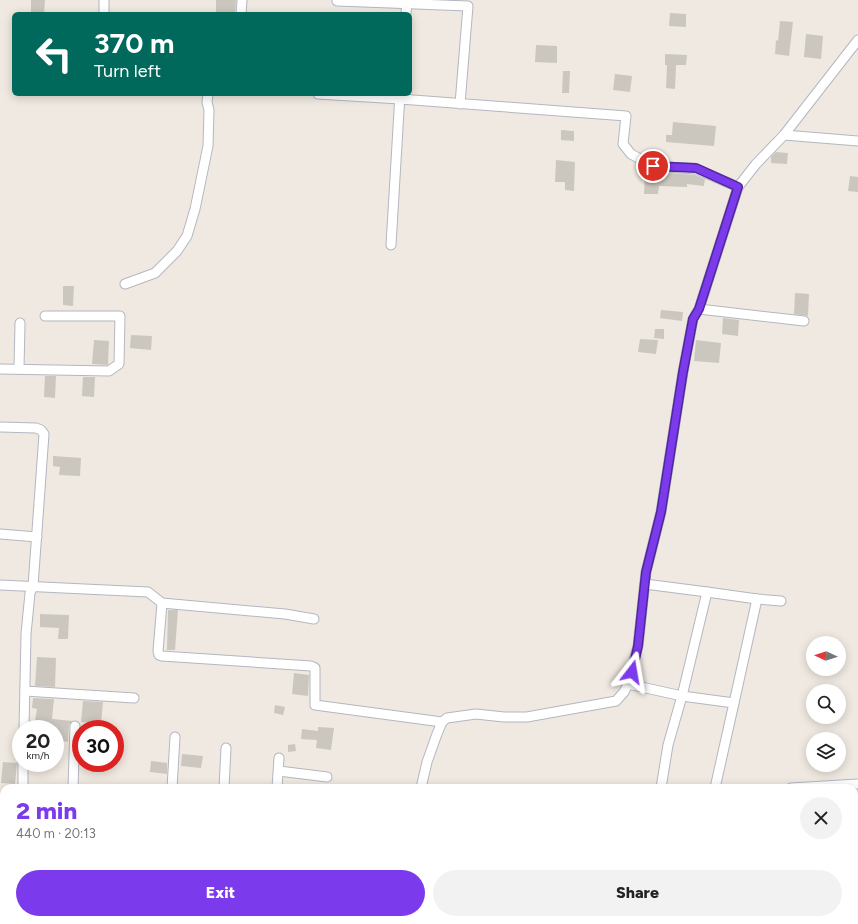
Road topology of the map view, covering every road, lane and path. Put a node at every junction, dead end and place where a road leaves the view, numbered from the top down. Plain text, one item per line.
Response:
1 (104, 0) edge
2 (242, 0) edge
3 (338, 1) edge
4 (407, 2) edge
5 (104, 12) edge
6 (240, 12) edge
7 (406, 12) edge
8 (858, 40) edge
9 (208, 96) edge
10 (400, 96) edge
11 (460, 104) junction
12 (784, 136) junction
13 (858, 141) edge
14 (738, 187) junction
15 (391, 245) dead end
16 (125, 284) dead end
17 (699, 309) junction
18 (45, 316) dead end
19 (804, 321) dead end
20 (20, 323) dead end
21 (19, 368) junction
22 (0, 369) edge
23 (0, 427) edge
24 (0, 534) edge
25 (37, 537) junction
26 (645, 584) junction
27 (0, 585) edge
28 (33, 586) junction
29 (707, 592) junction
30 (757, 599) junction
31 (781, 601) dead end
32 (162, 603) junction
33 (314, 619) dead end
34 (628, 684) junction
35 (25, 691) junction
36 (682, 696) junction
37 (134, 698) dead end
38 (734, 703) junction
39 (24, 720) edge
40 (442, 722) junction
41 (175, 737) dead end
42 (226, 748) dead end
43 (279, 758) dead end
44 (278, 771) junction
45 (23, 772) edge
46 (74, 772) edge
47 (327, 777) dead end
48 (23, 784) edge
49 (73, 784) edge
50 (172, 784) edge
51 (224, 784) edge
52 (277, 784) edge
53 (423, 784) edge
54 (662, 784) edge
55 (716, 784) edge

1 - 5 street
2 - 6 street
3 - 4 street
4 - 7 street
4 - 11 street
8 - 12 street
9 - 16 street
10 - 11 street
10 - 15 street
11 - 14 street
12 - 13 street
12 - 14 street
14 - 17 street
17 - 19 street
17 - 26 street
18 - 21 street
20 - 21 street
21 - 22 street
23 - 25 street
24 - 25 street
25 - 28 street
26 - 29 street
26 - 34 street
27 - 28 street
28 - 32 street
28 - 35 street
29 - 30 street
29 - 36 street
30 - 31 street
30 - 38 street
32 - 33 street
32 - 40 street
34 - 36 street
34 - 40 street
35 - 37 street
35 - 39 street
36 - 38 street
36 - 54 street
38 - 55 street
40 - 53 street
41 - 50 street
42 - 51 street
43 - 44 street
44 - 47 street
44 - 52 street
45 - 48 street
46 - 49 street

